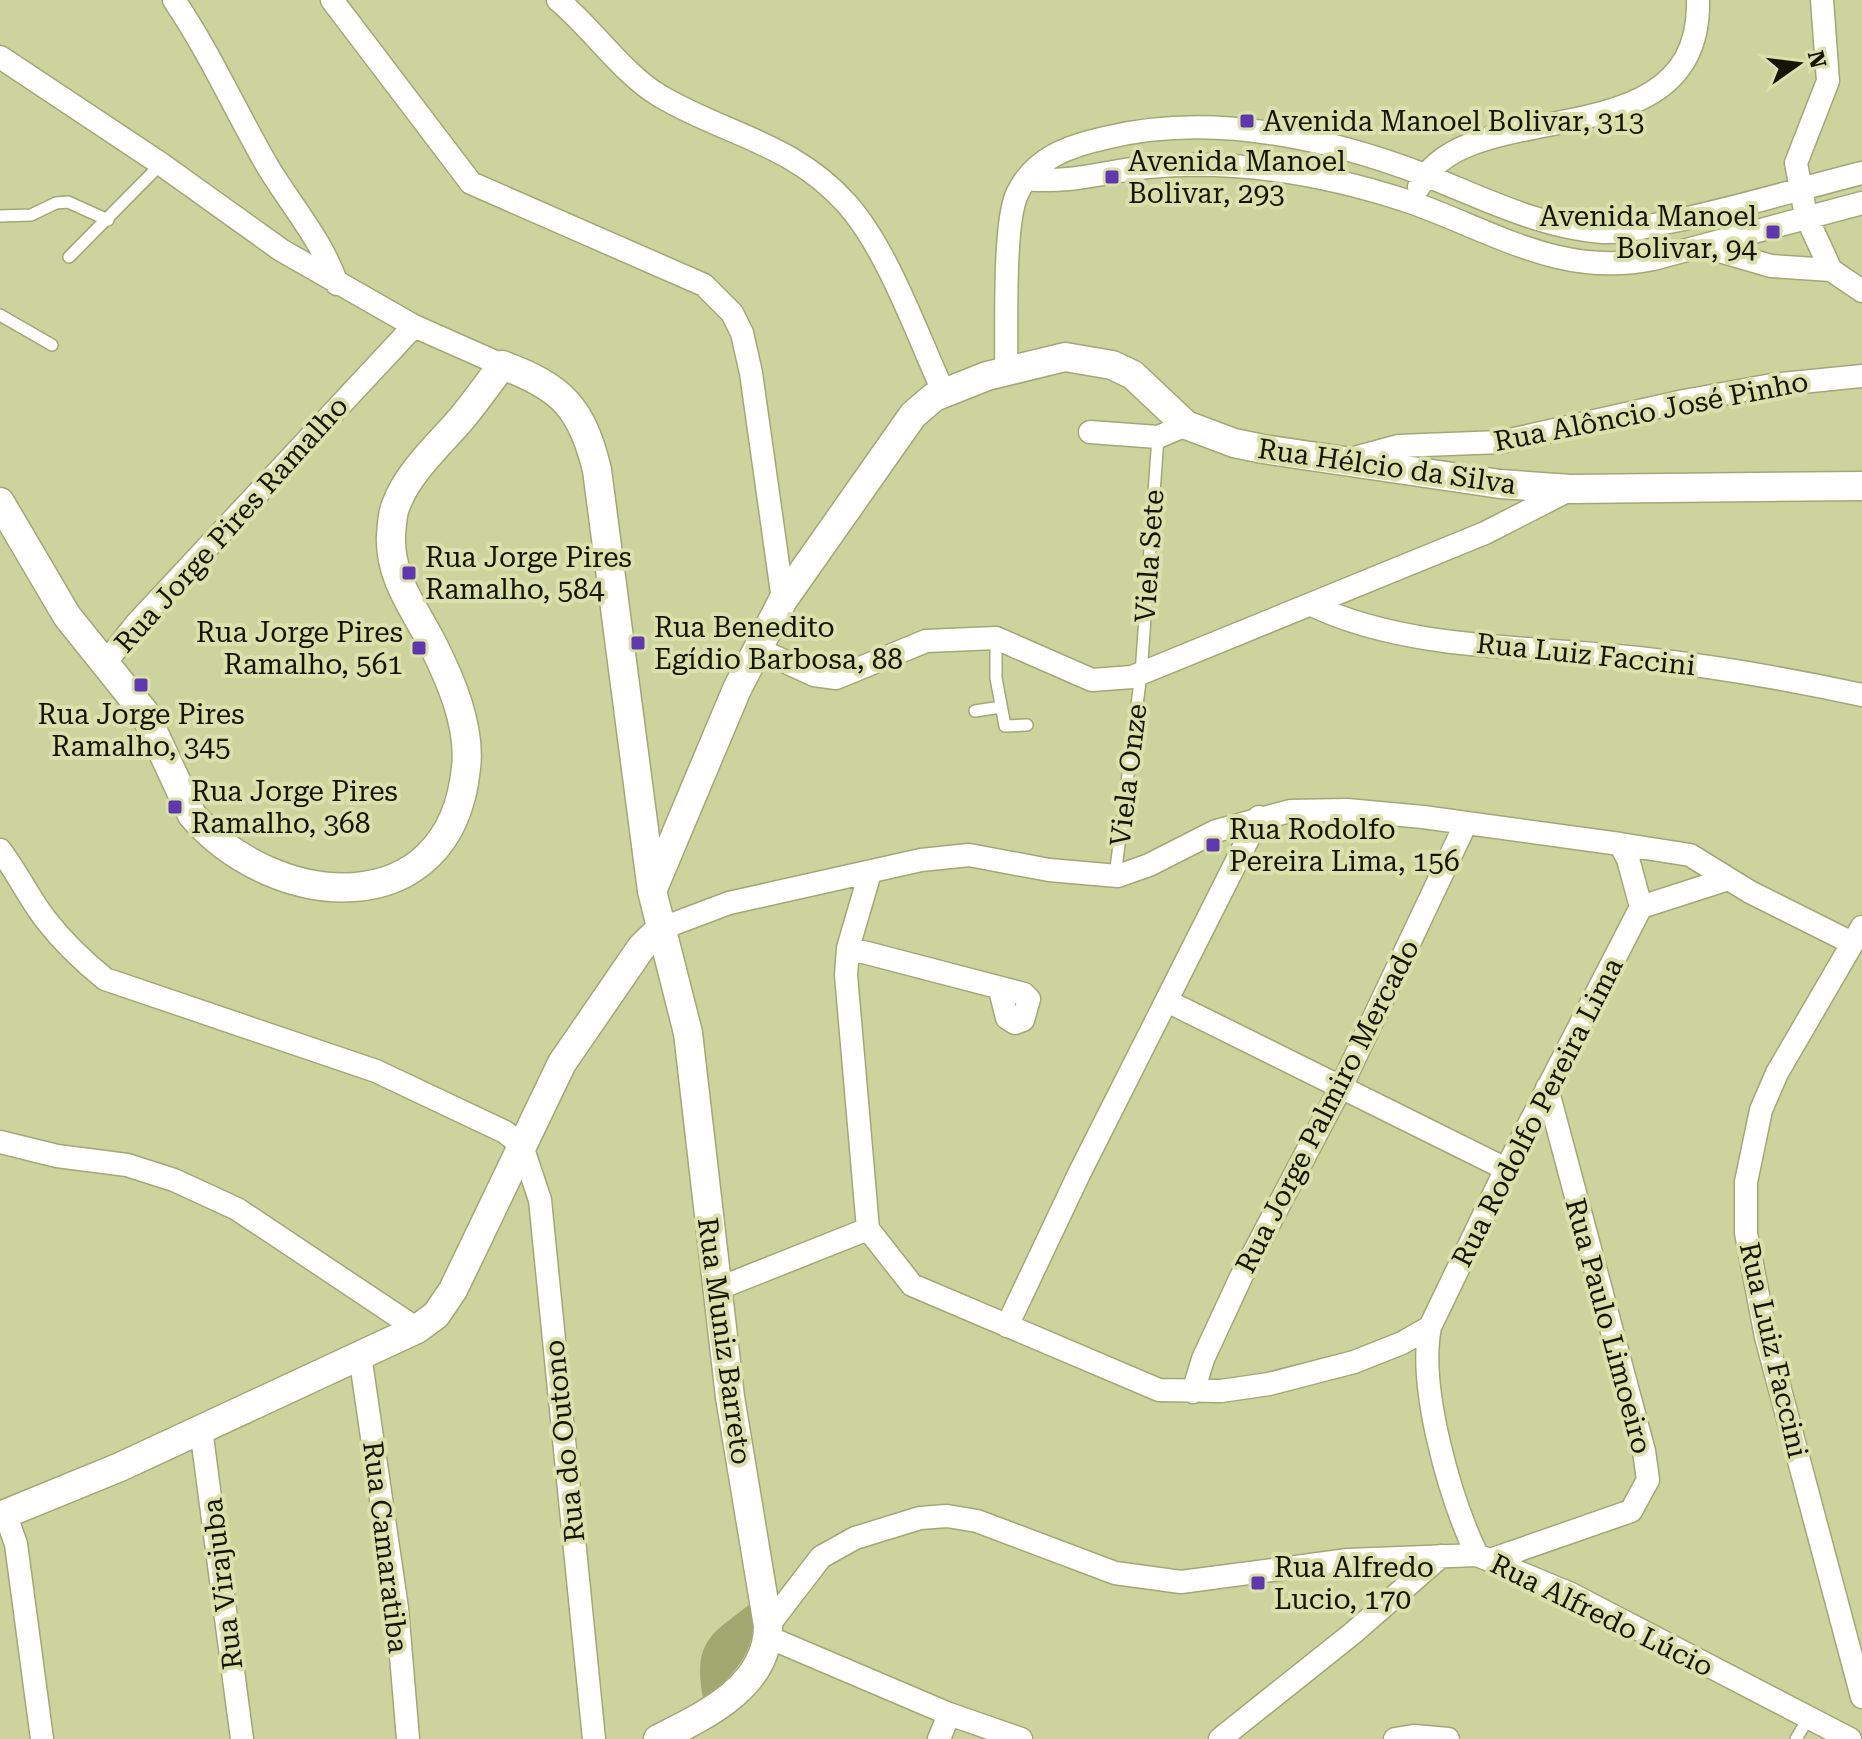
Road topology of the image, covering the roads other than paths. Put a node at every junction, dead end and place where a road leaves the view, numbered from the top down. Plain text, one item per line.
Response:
1 (174, 0) edge
2 (332, 0) edge
3 (558, 0) edge
4 (1698, 0) edge
5 (1822, 0) edge
6 (0, 57) edge
7 (161, 164) junction
8 (1862, 173) edge
9 (1425, 175) junction
10 (1028, 179) junction
11 (1800, 190) junction
12 (1411, 203) junction
13 (1862, 203) edge
14 (0, 216) edge
15 (1806, 216) junction
16 (108, 220) junction
17 (1702, 246) junction
18 (69, 257) dead end
19 (1831, 270) junction
20 (346, 288) junction
21 (1862, 291) edge
22 (0, 315) edge
23 (414, 326) junction
24 (52, 345) dead end
25 (502, 365) junction
26 (1006, 369) junction
27 (1862, 376) edge
28 (944, 393) junction
29 (1186, 425) junction
30 (1090, 432) dead end
31 (1158, 437) junction
32 (1345, 460) junction
33 (1862, 486) edge
34 (1571, 489) junction
35 (0, 502) edge
36 (783, 600) junction
37 (1314, 606) junction
38 (996, 638) junction
39 (758, 649) junction
40 (106, 662) junction
41 (1141, 674) junction
42 (1862, 695) edge
43 (1001, 707) junction
44 (975, 711) dead end
45 (1027, 725) dead end
46 (1259, 817) junction
47 (1466, 823) junction
48 (1620, 844) junction
49 (0, 850) edge
50 (870, 873) junction
51 (1115, 876) junction
52 (1728, 879) junction
53 (652, 891) junction
54 (1641, 907) junction
55 (660, 929) junction
56 (1857, 935) edge
57 (848, 948) junction
58 (671, 964) junction
59 (1000, 990) dead end
60 (610, 996) junction
61 (1167, 1001) junction
62 (1341, 1087) junction
63 (1547, 1088) junction
64 (0, 1142) edge
65 (522, 1146) junction
66 (1506, 1169) junction
67 (868, 1229) junction
68 (717, 1289) junction
69 (1007, 1326) junction
70 (1430, 1327) junction
71 (417, 1329) junction
72 (360, 1355) junction
73 (1193, 1392) junction
74 (201, 1429) junction
75 (2, 1515) edge
76 (1441, 1556) junction
77 (1485, 1557) junction
78 (768, 1632) junction
79 (1862, 1697) edge
80 (949, 1714) junction
81 (1809, 1717) junction
82 (42, 1739) edge
83 (242, 1739) edge
84 (408, 1739) edge
85 (594, 1739) edge
86 (658, 1739) edge
87 (939, 1739) edge
88 (1021, 1739) edge
89 (1220, 1739) edge
90 (1395, 1739) edge
91 (1448, 1739) edge
92 (1796, 1739) edge
93 (1850, 1739) edge

1 - 20 street
2 - 36 street
3 - 28 street
4 - 9 street
5 - 11 street
6 - 7 street
7 - 16 lane
7 - 20 street
8 - 11 street
9 - 10 street
9 - 11 street
9 - 12 street
10 - 12 street
10 - 26 street
11 - 15 street
12 - 17 street
13 - 15 street
14 - 16 lane
15 - 17 street
15 - 19 street
16 - 18 lane
17 - 19 street
19 - 21 street
20 - 23 street
22 - 24 lane
23 - 25 street
23 - 40 street, Rua Jorge Pires Ramalho
25 - 40 street, Rua Jorge Pires Ramalho
25 - 53 street, Rua Muniz Barreto
26 - 28 street, Rua Hélcio da Silva
26 - 29 street, Rua Hélcio da Silva
27 - 32 street, Rua Alôncio José Pinho
28 - 36 street, Rua Hélcio da Silva
29 - 31 street
29 - 32 street, Rua Hélcio da Silva
30 - 31 street
31 - 41 lane, Viela Sete
32 - 34 street, Rua Hélcio da Silva
33 - 34 street, Rua Hélcio da Silva
34 - 37 street
35 - 40 street
36 - 39 street, Rua Hélcio da Silva
37 - 41 street
37 - 42 street, Rua Luiz Faccini
38 - 39 street
38 - 41 street
38 - 43 lane
39 - 53 street, Rua Hélcio da Silva
41 - 51 lane, Viela Onze
43 - 44 lane
43 - 45 lane
46 - 47 street
46 - 51 street
46 - 61 street
47 - 48 street
47 - 62 street, Rua Jorge Palmiro Mercado
48 - 52 street
48 - 54 street
49 - 65 street
50 - 51 street
50 - 55 street
50 - 57 street
52 - 54 street
52 - 56 street
53 - 55 street, Rua Muniz Barreto
54 - 63 street, Rua Rodolfo Pereira Lima
55 - 58 street, Rua Muniz Barreto
55 - 60 street
56 - 79 street, Rua Luiz Faccini
57 - 59 street
57 - 67 street
58 - 60 street
58 - 68 street, Rua Muniz Barreto
60 - 65 street
61 - 62 street
61 - 69 street
62 - 66 street
62 - 73 street, Rua Jorge Palmiro Mercado
63 - 66 street, Rua Rodolfo Pereira Lima
63 - 77 street, Rua Paulo Limoeiro
64 - 71 street
65 - 71 street
65 - 85 street, Rua do Outono
66 - 70 street, Rua Rodolfo Pereira Lima
67 - 68 street
67 - 69 street
68 - 78 street, Rua Muniz Barreto
69 - 73 street
70 - 73 street
70 - 77 street
71 - 72 street
72 - 74 street
72 - 84 street, Rua Camaratiba
74 - 75 street
74 - 83 street, Rua Virajuba
75 - 82 street
76 - 77 street, Rua Alfredo Lúcio
76 - 78 street, Rua Alfredo Lúcio
76 - 89 street
77 - 81 street, Rua Alfredo Lúcio
78 - 80 street
78 - 86 street
80 - 87 street
80 - 88 street
81 - 92 lane
81 - 93 street, Rua Alfredo Lúcio
90 - 91 street

